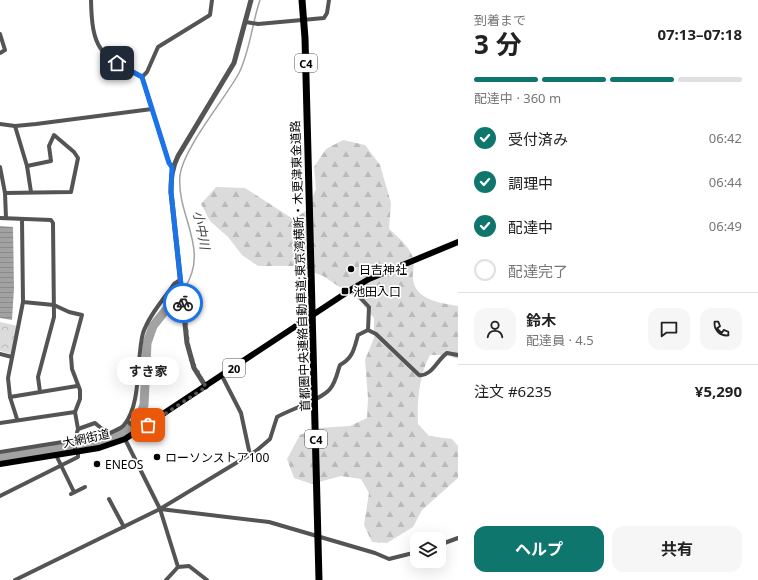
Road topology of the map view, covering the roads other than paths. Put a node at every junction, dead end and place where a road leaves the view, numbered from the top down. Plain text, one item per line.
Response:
1 (90, 0) edge
2 (212, 0) edge
3 (251, 0) edge
4 (302, 0) edge
5 (330, 0) edge
6 (246, 22) junction
7 (0, 34) edge
8 (0, 53) edge
9 (142, 77) junction
10 (152, 109) junction
11 (0, 124) edge
12 (15, 126) junction
13 (27, 166) junction
14 (0, 167) edge
15 (172, 167) junction
16 (31, 192) junction
17 (5, 193) junction
18 (0, 218) edge
19 (6, 218) junction
20 (22, 219) junction
21 (458, 242) edge
22 (180, 280) junction
23 (352, 289) junction
24 (23, 302) junction
25 (54, 305) junction
26 (368, 330) junction
27 (0, 354) edge
28 (458, 355) edge
29 (12, 357) junction
30 (222, 376) junction
31 (77, 386) junction
32 (206, 387) junction
33 (40, 392) junction
34 (10, 397) junction
35 (75, 412) junction
36 (17, 419) junction
37 (127, 420) junction
38 (0, 423) edge
39 (78, 429) junction
40 (139, 431) junction
41 (125, 439) junction
42 (75, 440) junction
43 (77, 451) junction
44 (0, 452) edge
45 (56, 455) junction
46 (250, 455) junction
47 (0, 464) edge
48 (60, 466) junction
49 (85, 487) dead end
50 (0, 496) edge
51 (109, 499) dead end
52 (160, 509) junction
53 (124, 527) junction
54 (458, 538) edge
55 (446, 542) edge
56 (410, 554) edge
57 (178, 567) junction
58 (15, 580) edge
59 (166, 580) edge
60 (207, 580) edge
61 (319, 580) edge

1 - 9 street
2 - 9 street
3 - 6 street
4 - 61 highway, 首都圏中央連絡自動車道;東京湾横断・木更津東金道路 / C4
5 - 6 street
6 - 15 street
7 - 8 street
9 - 10 street
10 - 12 street
10 - 15 street
11 - 12 street
12 - 13 street
13 - 16 street
13 - 16 street
14 - 17 street
15 - 22 street
16 - 17 street
17 - 19 street
18 - 19 street
19 - 20 street
20 - 24 street
20 - 25 street
21 - 23 main road, 大網街道 / 20
22 - 32 street
22 - 37 street
23 - 26 street
23 - 30 main road, 大網街道 / 20
24 - 25 street
24 - 29 street
25 - 31 street
25 - 33 street
26 - 28 street
26 - 46 street
27 - 29 street
29 - 34 street
30 - 32 main road, 大網街道 / 20
30 - 46 street
31 - 33 street
31 - 35 street
32 - 40 main road, 大網街道 / 20
33 - 34 street
34 - 36 street
35 - 36 street
35 - 39 street
36 - 38 street
37 - 39 street
37 - 40 street
39 - 42 street
40 - 41 main road, 大網街道 / 20
41 - 43 main road, 大網街道 / 20
41 - 52 street
42 - 43 street
42 - 44 street
43 - 45 main road, 大網街道 / 20
43 - 48 street
45 - 47 main road, 大網街道 / 20
45 - 48 street
46 - 52 street
48 - 49 street
48 - 50 street
51 - 53 street
52 - 53 street
52 - 56 street
52 - 57 street
53 - 58 street
54 - 55 street
57 - 59 street
57 - 60 street

